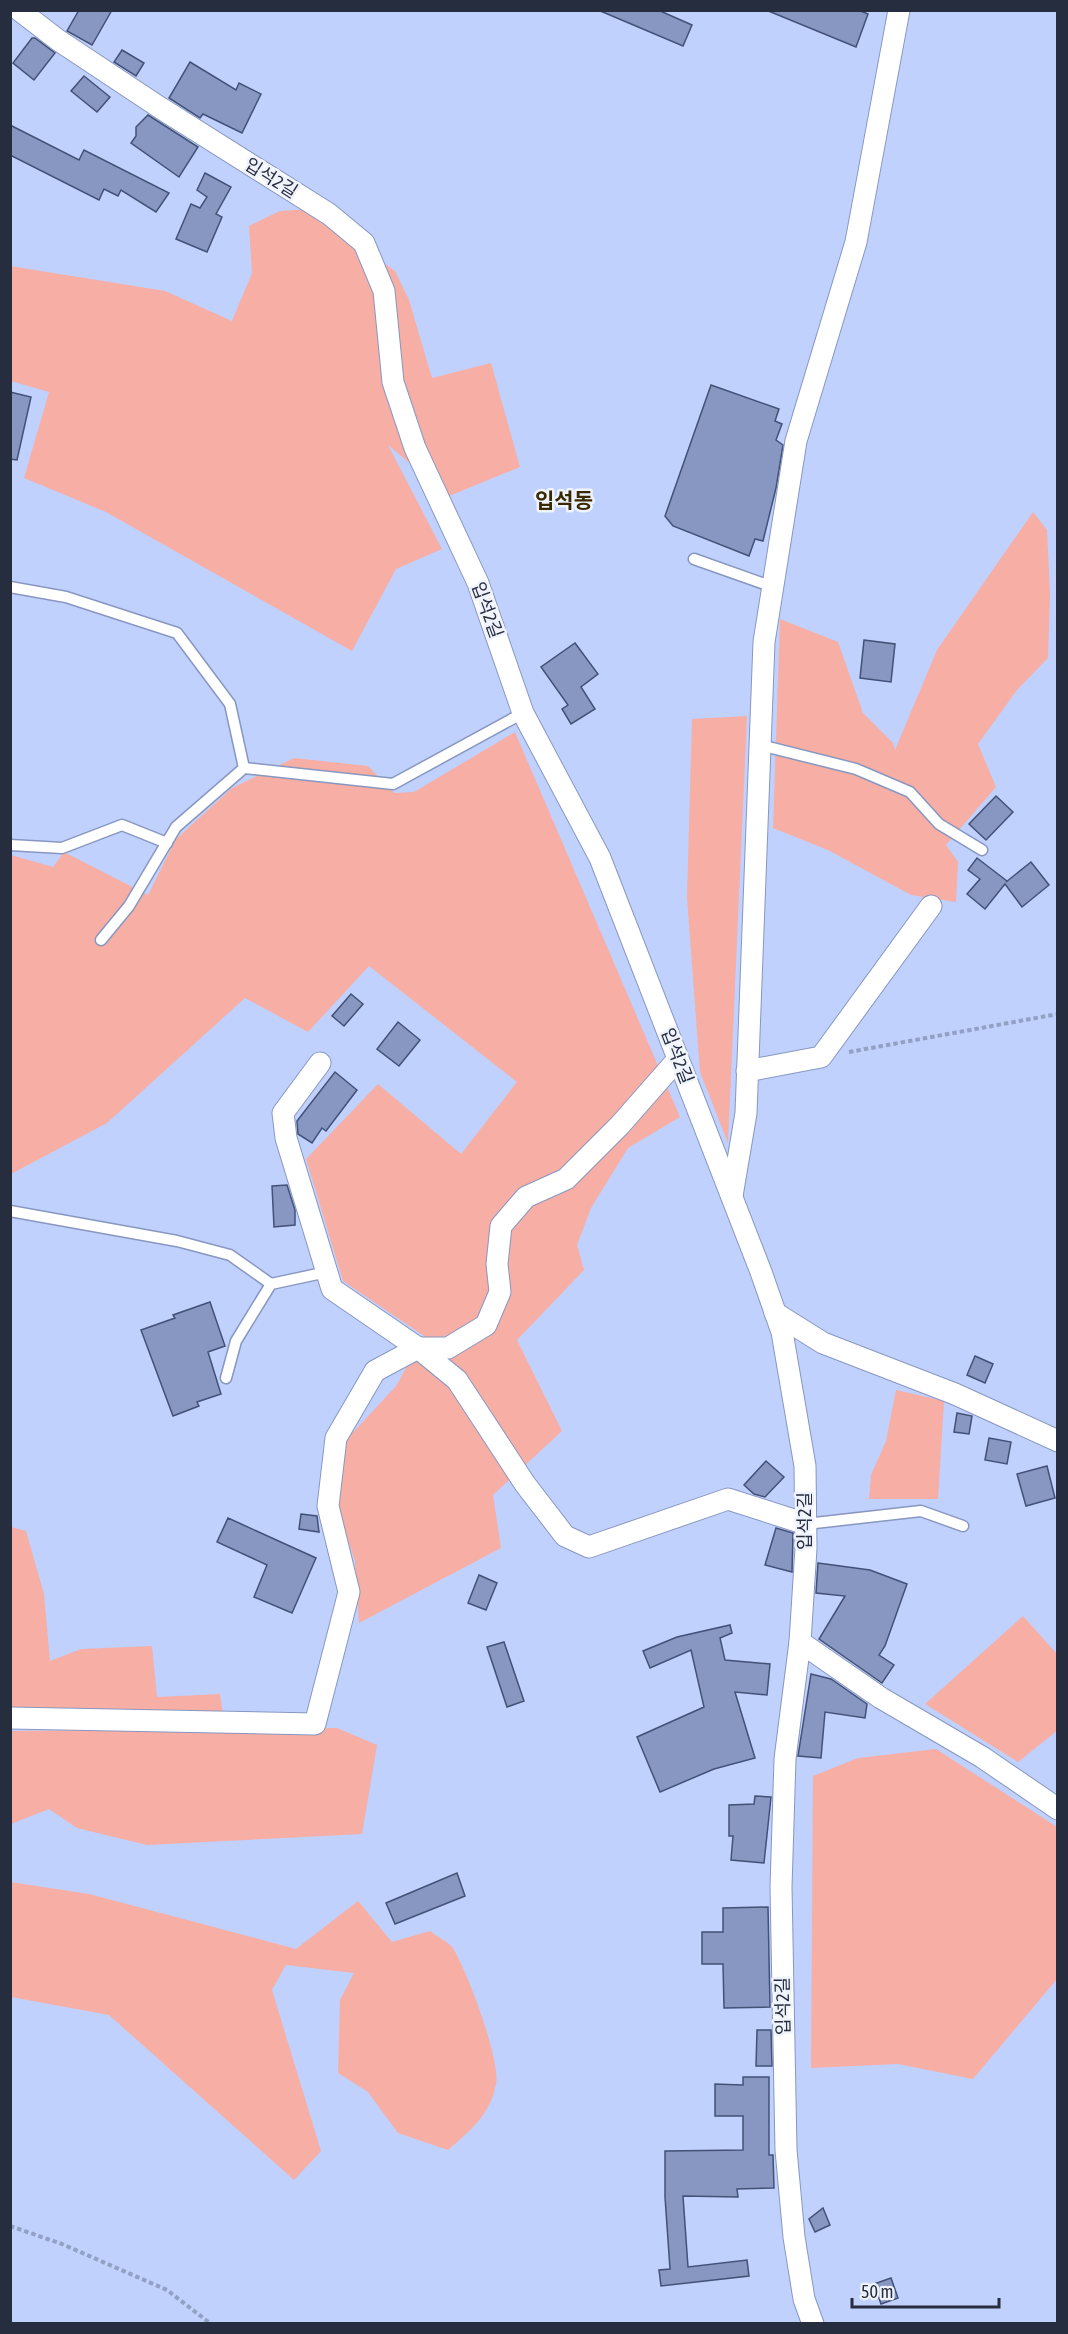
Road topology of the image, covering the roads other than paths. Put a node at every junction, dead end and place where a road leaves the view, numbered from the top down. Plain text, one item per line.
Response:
1 (19, 10) edge
2 (899, 10) edge
3 (694, 560) dead end
4 (10, 587) edge
5 (773, 587) junction
6 (523, 713) junction
7 (760, 745) junction
8 (244, 768) junction
9 (167, 843) junction
10 (10, 844) edge
11 (982, 850) dead end
12 (931, 906) dead end
13 (100, 940) dead end
14 (678, 1059) junction
15 (320, 1063) dead end
16 (747, 1071) junction
17 (731, 1197) junction
18 (10, 1211) edge
19 (327, 1272) junction
20 (271, 1284) junction
21 (775, 1313) junction
22 (418, 1348) junction
23 (226, 1378) dead end
24 (1058, 1441) edge
25 (806, 1524) junction
26 (963, 1527) dead end
27 (800, 1642) junction
28 (10, 1718) edge
29 (1058, 1809) edge
30 (813, 2324) edge

1 - 6 street, 입석2길
2 - 5 street
3 - 5 lane
4 - 8 lane
5 - 7 street
6 - 8 lane
6 - 14 street, 입석2길
7 - 11 lane
7 - 16 street
8 - 9 lane
9 - 10 lane
9 - 13 lane
12 - 16 street
14 - 17 street, 입석2길
14 - 22 street
15 - 19 street
16 - 17 street
17 - 21 street, 입석2길
18 - 20 lane
19 - 20 lane
19 - 22 street
20 - 23 lane
21 - 24 street
21 - 25 street, 입석2길
22 - 25 street
22 - 28 street
25 - 26 lane
25 - 27 street, 입석2길
27 - 29 street
27 - 30 street, 입석2길

